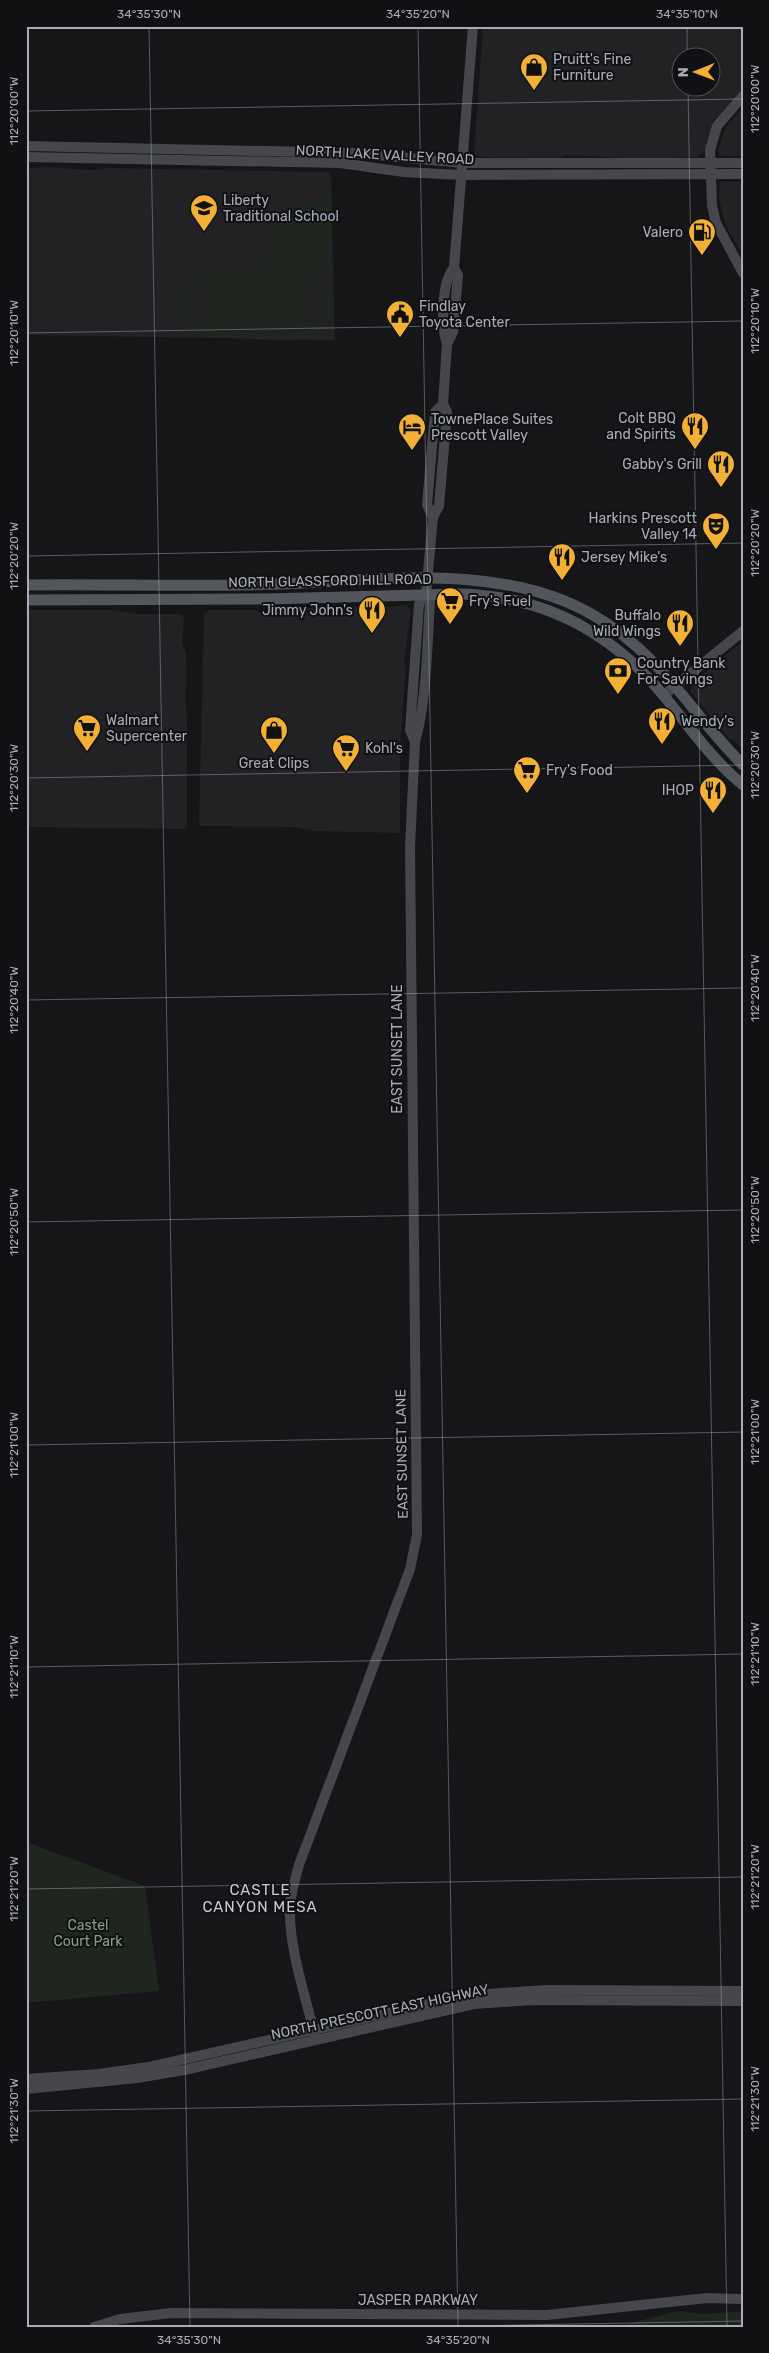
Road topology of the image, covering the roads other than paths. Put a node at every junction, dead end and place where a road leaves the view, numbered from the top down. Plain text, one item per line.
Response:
1 (473, 26) edge
2 (743, 96) edge
3 (26, 146) edge
4 (26, 158) edge
5 (463, 163) junction
6 (743, 163) edge
7 (710, 168) junction
8 (462, 174) junction
9 (743, 174) edge
10 (743, 273) edge
11 (427, 580) junction
12 (26, 585) edge
13 (426, 594) junction
14 (26, 600) edge
15 (743, 630) edge
16 (675, 686) junction
17 (664, 695) junction
18 (743, 765) edge
19 (743, 784) edge
20 (743, 1991) edge
21 (569, 1995) junction
22 (743, 2001) edge
23 (314, 2034) junction
24 (26, 2079) edge
25 (95, 2079) junction
26 (26, 2089) edge
27 (743, 2299) edge
28 (94, 2327) edge

1 - 5 street, EAST SUNSET LANE
2 - 7 street
3 - 5 street, NORTH LAKE VALLEY ROAD
4 - 8 street, NORTH LAKE VALLEY ROAD
5 - 7 street, NORTH LAKE VALLEY ROAD
5 - 8 street, EAST SUNSET LANE
6 - 7 street, NORTH LAKE VALLEY ROAD
7 - 8 street, NORTH LAKE VALLEY ROAD
7 - 9 street, NORTH LAKE VALLEY ROAD
7 - 10 street
8 - 11 street, EAST SUNSET LANE
11 - 12 main road, NORTH GLASSFORD HILL ROAD
11 - 13 street, EAST SUNSET LANE
11 - 16 main road, NORTH GLASSFORD HILL ROAD
13 - 14 main road, NORTH GLASSFORD HILL ROAD
13 - 17 main road, NORTH GLASSFORD HILL ROAD
13 - 23 street, EAST SUNSET LANE
15 - 16 street
16 - 17 street
16 - 18 main road, NORTH GLASSFORD HILL ROAD
17 - 19 main road, NORTH GLASSFORD HILL ROAD
20 - 21 street, NORTH PRESCOTT EAST HIGHWAY
21 - 22 street, NORTH PRESCOTT EAST HIGHWAY
21 - 23 street, NORTH PRESCOTT EAST HIGHWAY
21 - 25 street, NORTH PRESCOTT EAST HIGHWAY
23 - 25 street, NORTH PRESCOTT EAST HIGHWAY
24 - 25 street, NORTH PRESCOTT EAST HIGHWAY
25 - 26 street, NORTH PRESCOTT EAST HIGHWAY
27 - 28 street, JASPER PARKWAY

